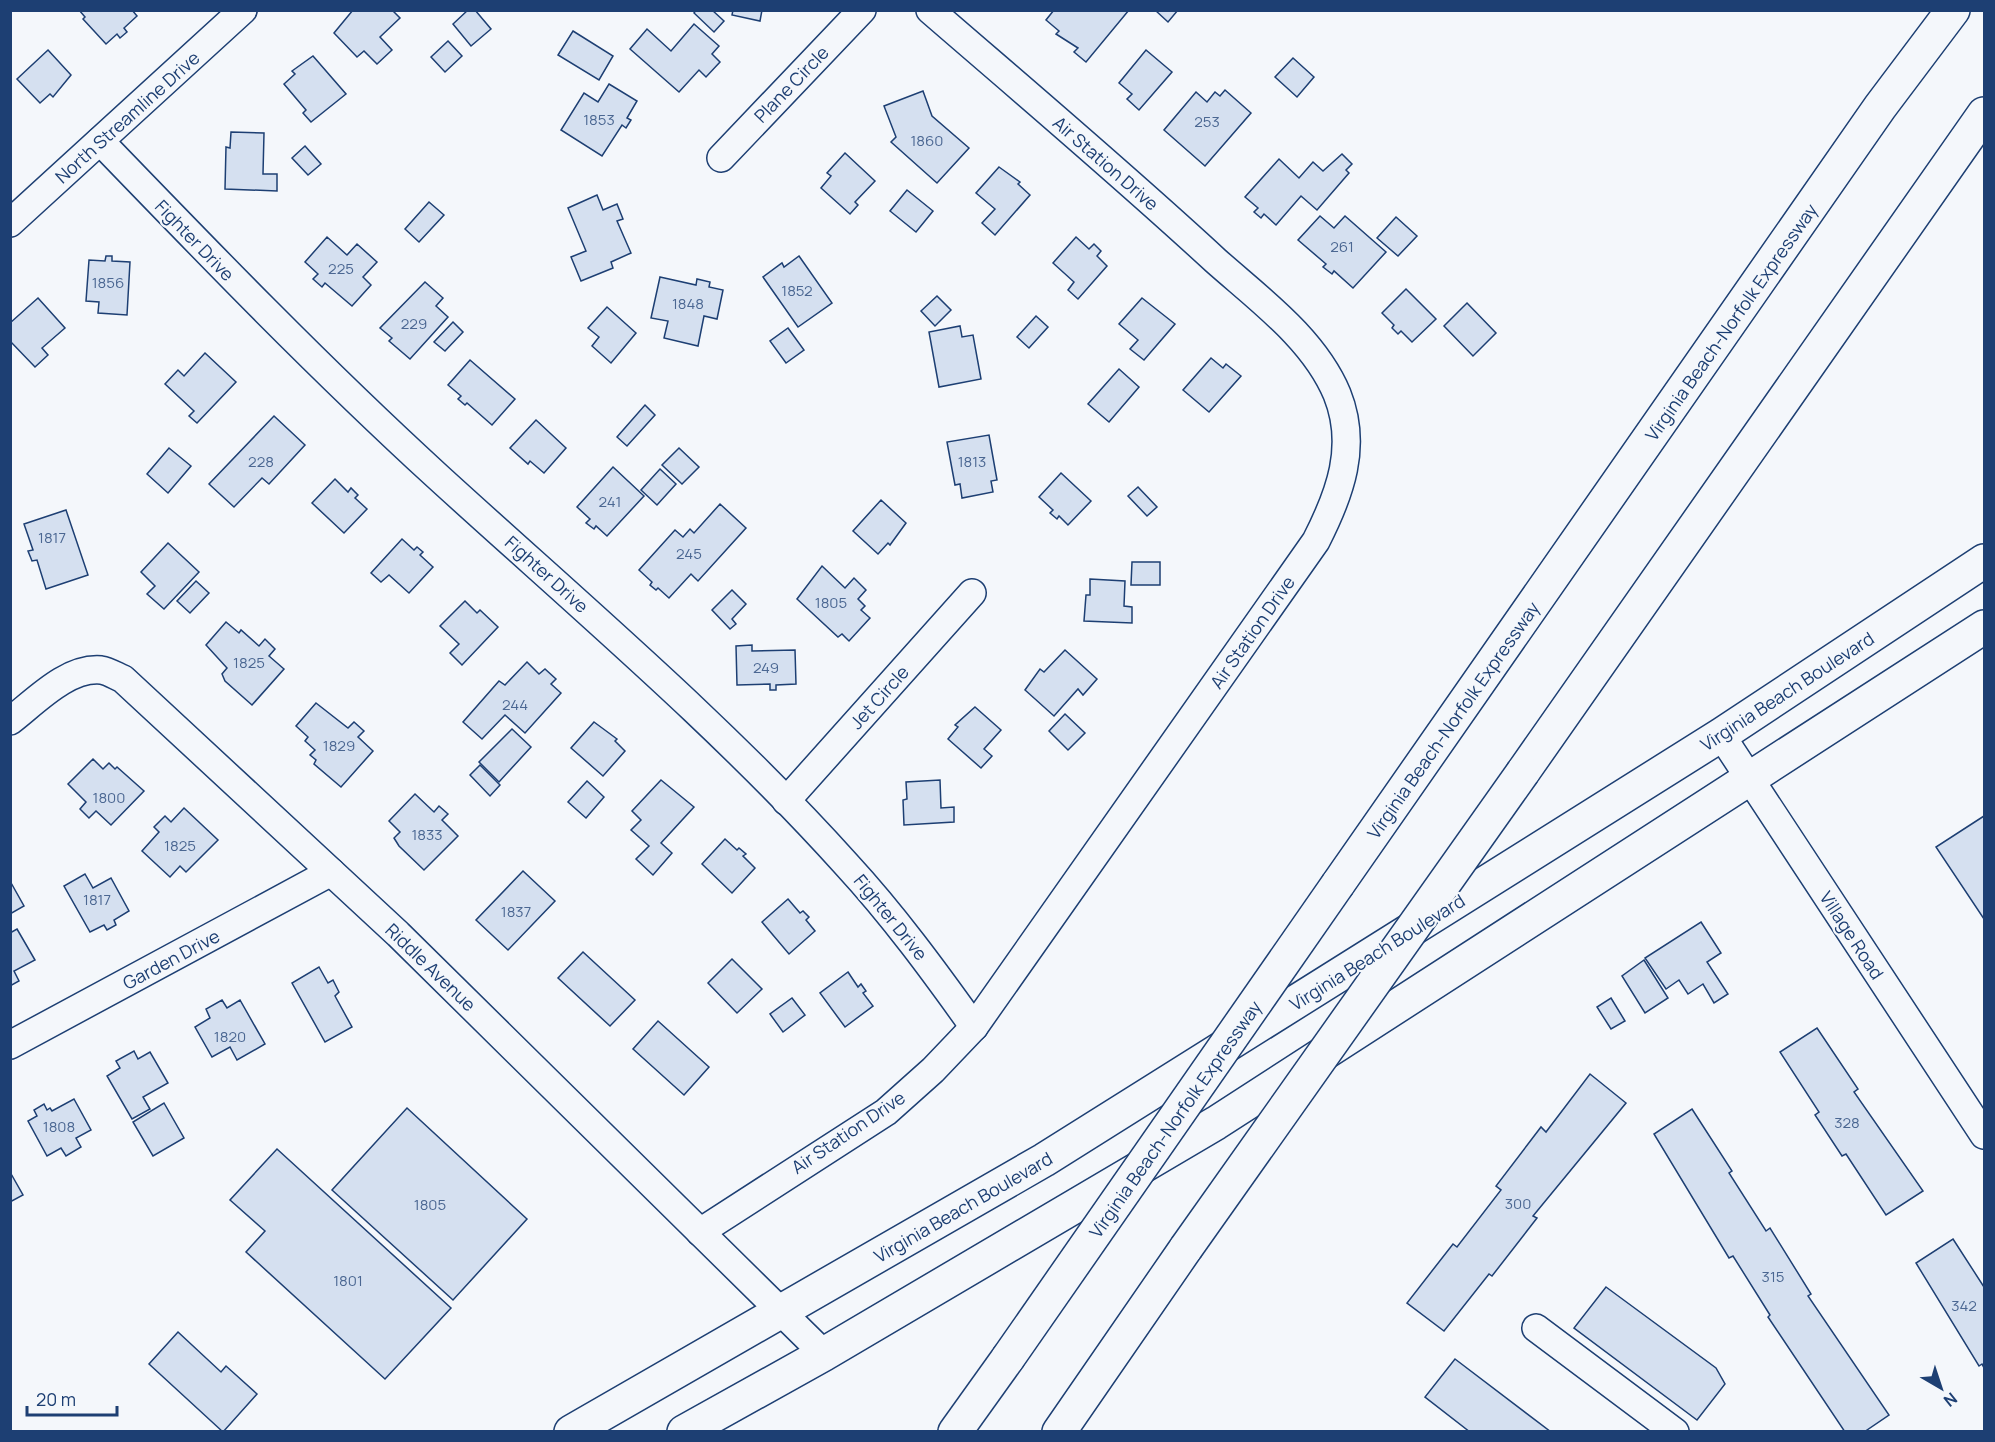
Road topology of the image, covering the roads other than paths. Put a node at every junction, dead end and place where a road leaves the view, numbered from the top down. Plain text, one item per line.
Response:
1 (243, 10) edge
2 (862, 10) edge
3 (930, 10) edge
4 (1953, 10) edge
5 (1984, 114) edge
6 (100, 141) junction
7 (722, 158) dead end
8 (10, 223) edge
9 (1984, 561) edge
10 (972, 593) dead end
11 (1984, 627) edge
12 (10, 720) edge
13 (1721, 735) junction
14 (1749, 778) junction
15 (786, 801) junction
16 (331, 872) junction
17 (974, 1026) junction
18 (10, 1045) edge
19 (1984, 1135) edge
20 (700, 1232) junction
21 (781, 1312) junction
22 (1536, 1328) dead end
23 (824, 1354) junction
24 (571, 1431) edge
25 (684, 1431) edge
26 (955, 1431) edge
27 (1059, 1431) edge
28 (1675, 1431) edge

1 - 6 street, North Streamline Drive
2 - 7 street, Plane Circle
3 - 17 street, Air Station Drive
4 - 26 main road, Virginia Beach-Norfolk Expressway, bridge
5 - 27 main road, bridge
6 - 8 street, North Streamline Drive
6 - 15 street, Fighter Drive
9 - 13 main road, Virginia Beach Boulevard
10 - 15 street, Jet Circle
11 - 14 main road
12 - 16 street, Riddle Avenue
13 - 14 street, Village Road
13 - 21 main road, Virginia Beach Boulevard
14 - 19 street, Village Road
14 - 23 main road
15 - 17 street, Fighter Drive
16 - 18 street, Garden Drive
16 - 20 street, Riddle Avenue
17 - 20 street, Air Station Drive
20 - 21 street, Riddle Avenue
21 - 23 street, Riddle Avenue
21 - 24 main road, Virginia Beach Boulevard
22 - 28 street
23 - 25 main road

